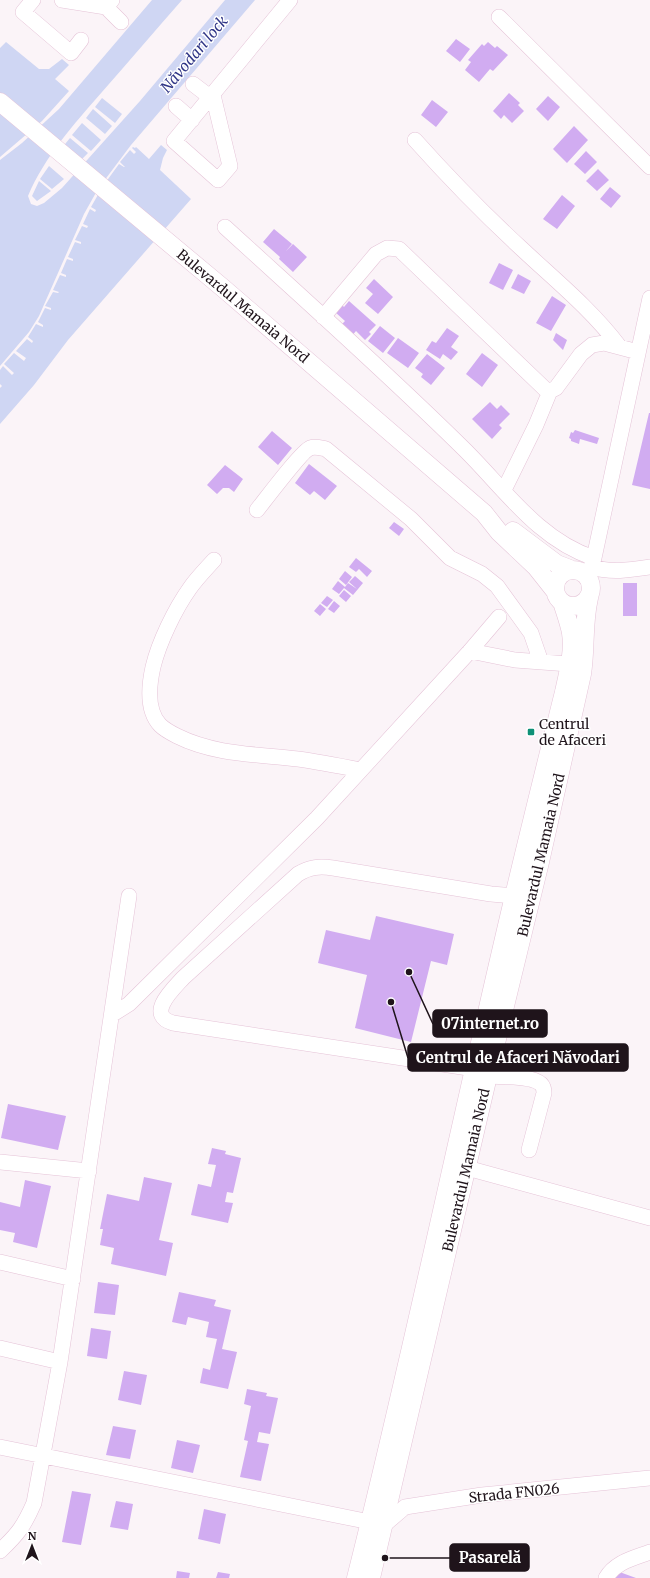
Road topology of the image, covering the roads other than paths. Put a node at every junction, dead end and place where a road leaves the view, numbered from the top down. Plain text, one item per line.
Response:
1 (33, 0) edge
2 (62, 0) edge
3 (290, 0) edge
4 (109, 4) edge
5 (498, 17) dead end
6 (122, 22) dead end
7 (81, 40) dead end
8 (193, 84) dead end
9 (211, 96) junction
10 (0, 102) edge
11 (176, 106) dead end
12 (192, 120) junction
13 (415, 140) dead end
14 (650, 167) edge
15 (225, 227) dead end
16 (650, 298) edge
17 (323, 317) junction
18 (618, 346) junction
19 (638, 352) junction
20 (550, 391) junction
21 (504, 490) junction
22 (256, 510) dead end
23 (484, 513) junction
24 (214, 560) dead end
25 (650, 567) edge
26 (585, 568) junction
27 (558, 597) junction
28 (589, 598) junction
29 (498, 617) dead end
30 (470, 651) junction
31 (541, 662) junction
32 (569, 664) junction
33 (361, 770) junction
34 (129, 896) dead end
35 (514, 896) junction
36 (113, 1014) junction
37 (481, 1073) junction
38 (530, 1150) dead end
39 (0, 1162) edge
40 (467, 1168) junction
41 (89, 1171) junction
42 (650, 1218) edge
43 (0, 1262) edge
44 (73, 1279) junction
45 (0, 1348) edge
46 (60, 1362) junction
47 (0, 1447) edge
48 (43, 1456) junction
49 (650, 1478) edge
50 (377, 1523) junction
51 (0, 1551) edge
52 (650, 1552) edge
53 (356, 1578) edge
54 (371, 1578) edge
55 (606, 1578) edge

1 - 7 street
2 - 4 street
3 - 9 street
4 - 6 street
5 - 14 street
8 - 9 street
9 - 12 street
9 - 12 street
10 - 23 main road, Bulevardul Mamaia Nord
11 - 12 street
13 - 18 street
15 - 17 street
16 - 19 street
17 - 20 street
17 - 21 street
18 - 19 street
18 - 20 street
19 - 26 street
20 - 21 street
21 - 26 street
22 - 31 street
23 - 26 main road, Bulevardul Mamaia Nord
23 - 27 main road, Bulevardul Mamaia Nord
24 - 33 street
25 - 26 street
26 - 27 main road
26 - 28 main road
27 - 28 main road
27 - 32 main road, Bulevardul Mamaia Nord
28 - 37 main road, Bulevardul Mamaia Nord
29 - 30 street
30 - 31 street
30 - 33 street
31 - 32 street
32 - 35 main road, Bulevardul Mamaia Nord
33 - 36 street
34 - 36 street
35 - 37 main road, Bulevardul Mamaia Nord
35 - 37 street
36 - 41 street
37 - 38 street
37 - 40 main road, Bulevardul Mamaia Nord
37 - 50 main road, Bulevardul Mamaia Nord
39 - 41 street
40 - 42 street
40 - 50 main road, Bulevardul Mamaia Nord
41 - 44 street
43 - 44 street
44 - 46 street
45 - 46 street
46 - 48 street
47 - 48 street
48 - 50 street
48 - 51 street
49 - 50 street, Strada FN026
50 - 53 main road, Bulevardul Mamaia Nord
50 - 54 main road, Bulevardul Mamaia Nord
52 - 55 street

